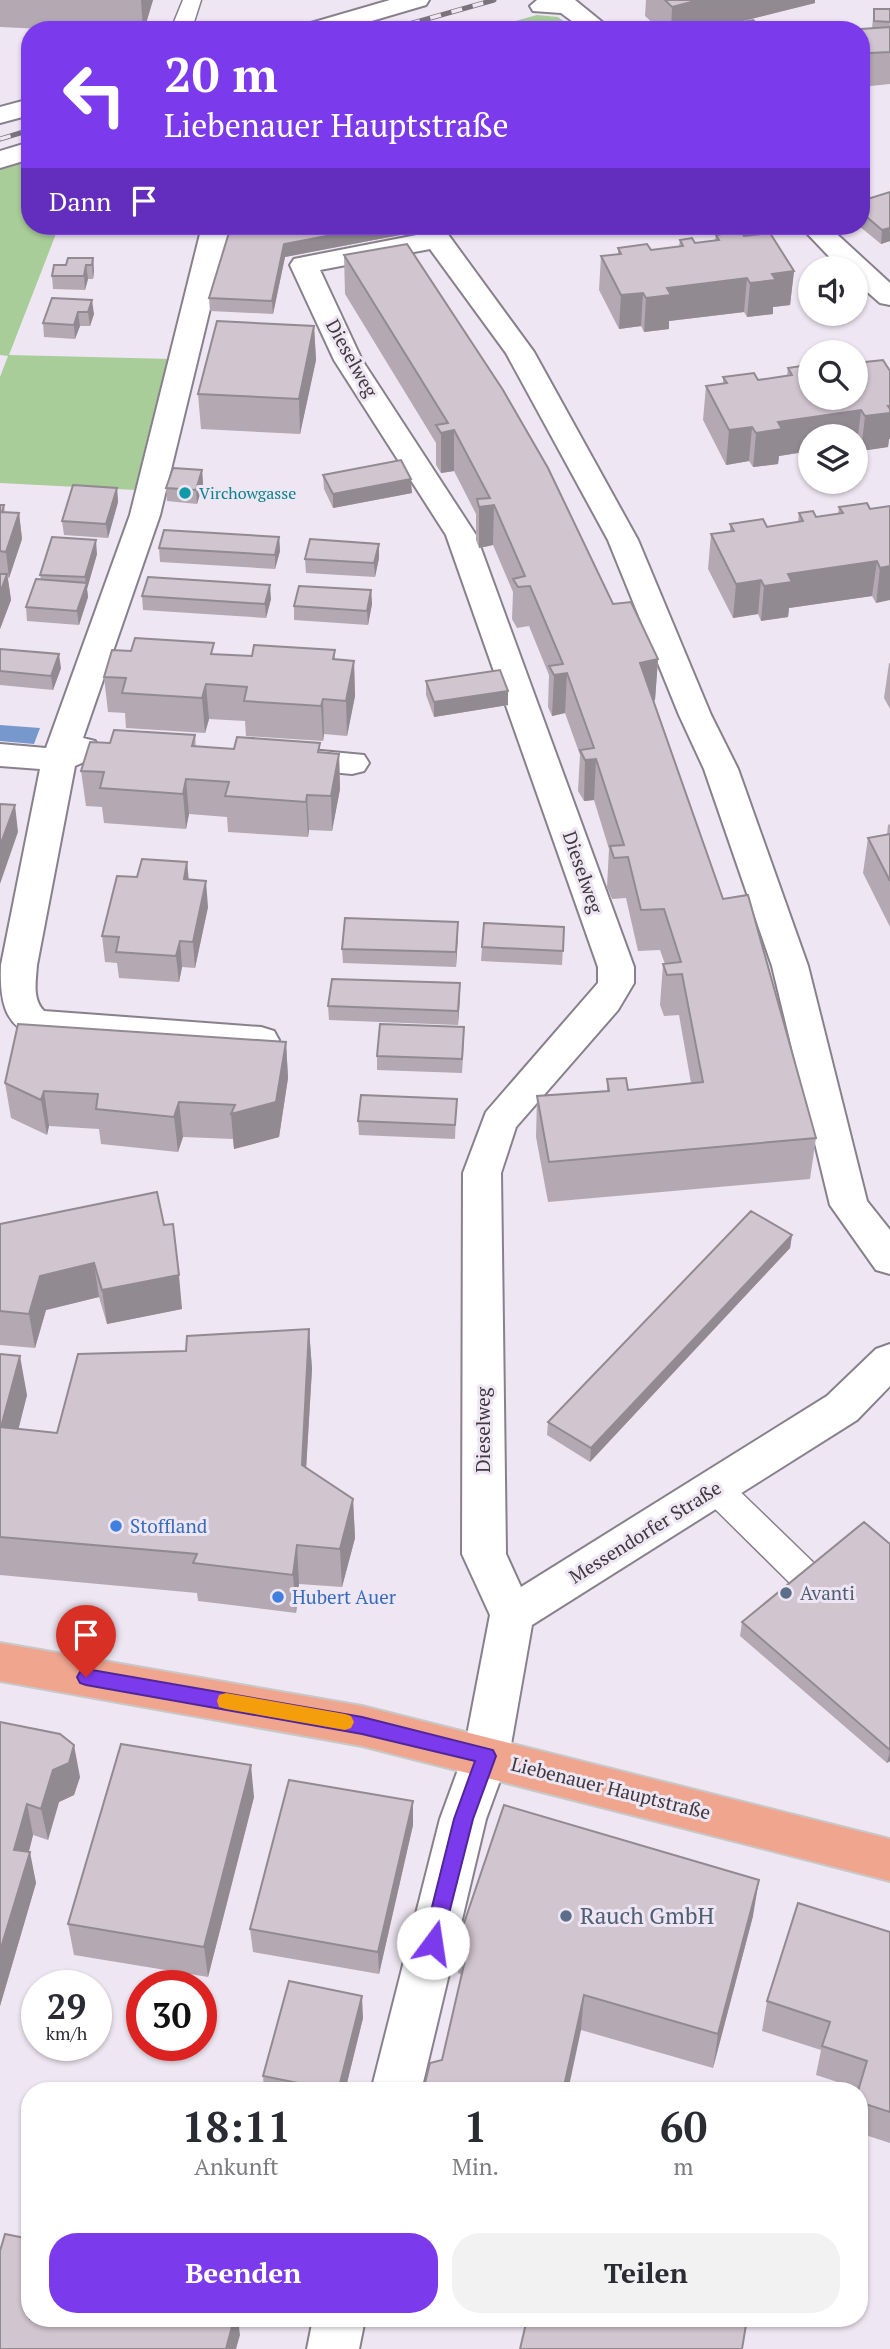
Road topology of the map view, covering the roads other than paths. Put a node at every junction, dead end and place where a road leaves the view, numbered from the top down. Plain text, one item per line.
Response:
1 (192, 0) edge
2 (417, 0) edge
3 (542, 6) dead end
4 (184, 21) edge
5 (344, 21) edge
6 (588, 21) edge
7 (21, 109) edge
8 (0, 114) edge
9 (21, 153) edge
10 (0, 160) edge
11 (214, 235) edge
12 (822, 235) edge
13 (890, 298) edge
14 (112, 746) edge
15 (0, 755) edge
16 (259, 757) edge
17 (59, 760) junction
18 (352, 763) dead end
19 (261, 1040) edge
20 (890, 1259) edge
21 (890, 1360) edge
22 (715, 1488) junction
23 (808, 1579) edge
24 (512, 1615) junction
25 (0, 1662) edge
26 (486, 1756) junction
27 (890, 1860) edge
28 (398, 2082) edge
29 (337, 2327) edge
30 (333, 2349) edge

1 - 4 lane
2 - 5 street
3 - 6 street
7 - 8 street
9 - 10 street
11 - 17 street
12 - 13 street
14 - 17 street
15 - 17 street
16 - 18 street
17 - 19 street
20 - 24 street, Dieselweg
21 - 22 street, Messendorfer Straße
22 - 23 lane
22 - 24 street, Messendorfer Straße
24 - 26 street
25 - 26 main road, Liebenauer Hauptstraße
26 - 27 main road, Liebenauer Hauptstraße
26 - 28 street
29 - 30 street

